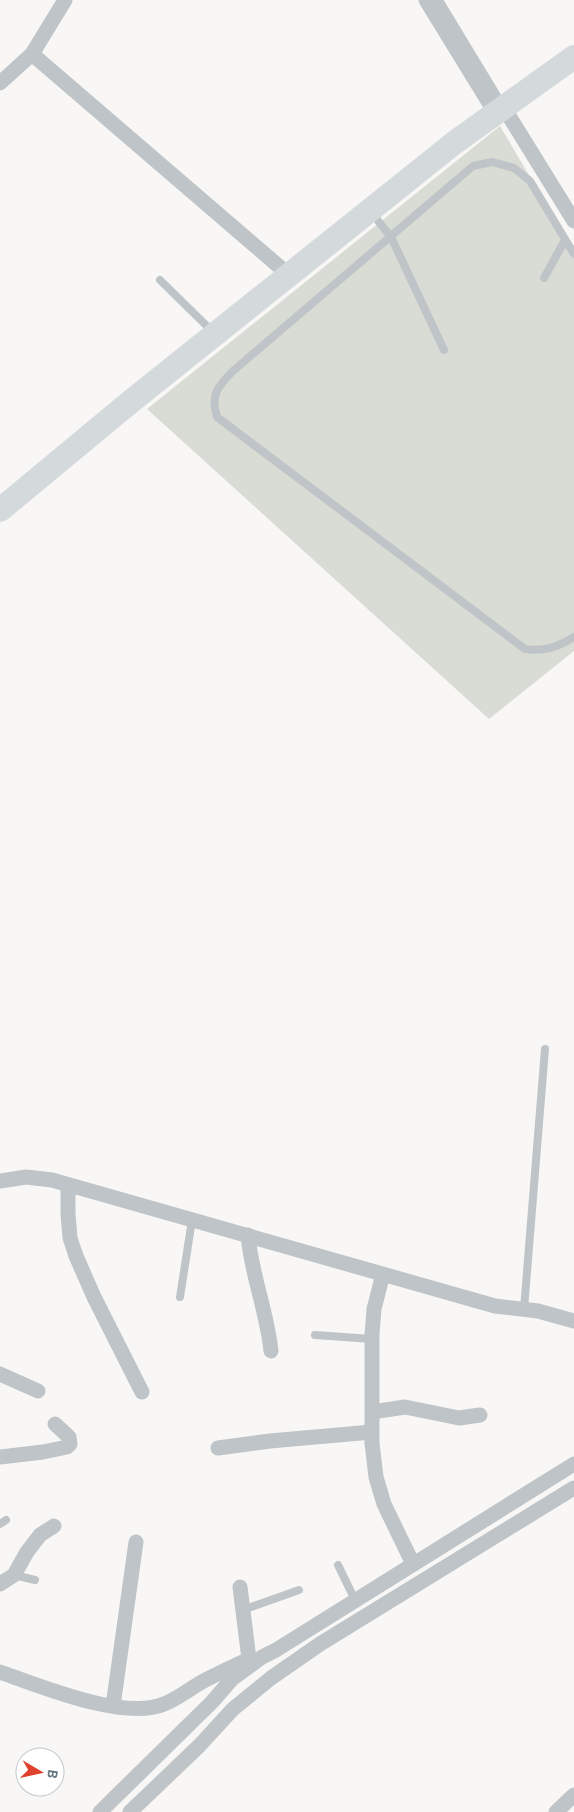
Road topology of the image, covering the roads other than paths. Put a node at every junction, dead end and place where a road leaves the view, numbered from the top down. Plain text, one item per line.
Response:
1 (65, 0) edge
2 (426, 0) edge
3 (439, 0) edge
4 (32, 54) junction
5 (574, 57) edge
6 (0, 82) edge
7 (500, 111) junction
8 (370, 210) junction
9 (574, 221) edge
10 (391, 237) junction
11 (565, 240) junction
12 (574, 254) edge
13 (289, 275) junction
14 (544, 278) dead end
15 (160, 280) dead end
16 (215, 334) junction
17 (444, 350) dead end
18 (0, 510) edge
19 (574, 637) edge
20 (546, 1049) dead end
21 (0, 1181) edge
22 (68, 1185) junction
23 (192, 1220) junction
24 (248, 1235) junction
25 (383, 1274) junction
26 (180, 1297) dead end
27 (524, 1310) junction
28 (574, 1321) edge
29 (314, 1335) dead end
30 (372, 1339) junction
31 (271, 1351) dead end
32 (0, 1374) edge
33 (38, 1391) dead end
34 (142, 1392) dead end
35 (372, 1412) junction
36 (480, 1415) dead end
37 (55, 1424) dead end
38 (372, 1432) junction
39 (218, 1448) dead end
40 (0, 1457) edge
41 (574, 1464) edge
42 (574, 1488) edge
43 (54, 1526) dead end
44 (136, 1542) dead end
45 (413, 1564) junction
46 (338, 1565) dead end
47 (14, 1575) junction
48 (35, 1580) dead end
49 (0, 1584) edge
50 (240, 1587) dead end
51 (299, 1590) dead end
52 (360, 1609) junction
53 (243, 1610) junction
54 (255, 1658) junction
55 (0, 1672) edge
56 (113, 1706) junction
57 (574, 1795) edge
58 (100, 1812) edge
59 (130, 1812) edge
60 (556, 1812) edge

1 - 4 street
2 - 7 street
3 - 7 lane
4 - 6 street
4 - 13 street
5 - 7 main road
7 - 8 main road
7 - 9 street
8 - 10 lane
8 - 13 main road
10 - 11 lane
10 - 17 lane
10 - 19 lane
11 - 12 lane
11 - 14 lane
13 - 16 main road
15 - 16 lane
16 - 18 main road
20 - 27 lane
21 - 22 street
22 - 23 street
22 - 34 street
23 - 24 street
23 - 26 lane
24 - 25 street
24 - 31 street
25 - 27 street
25 - 30 street
27 - 28 street
29 - 30 lane
30 - 35 street
32 - 33 street
35 - 36 street
35 - 38 street
37 - 40 street
38 - 39 street
38 - 45 street
41 - 45 street
42 - 52 street
43 - 47 street
44 - 56 street
45 - 52 street
46 - 52 lane
47 - 48 lane
47 - 49 street
50 - 53 street
51 - 53 lane
52 - 54 street
52 - 59 street
53 - 54 street
54 - 56 street
54 - 58 street
55 - 56 street
57 - 60 street

